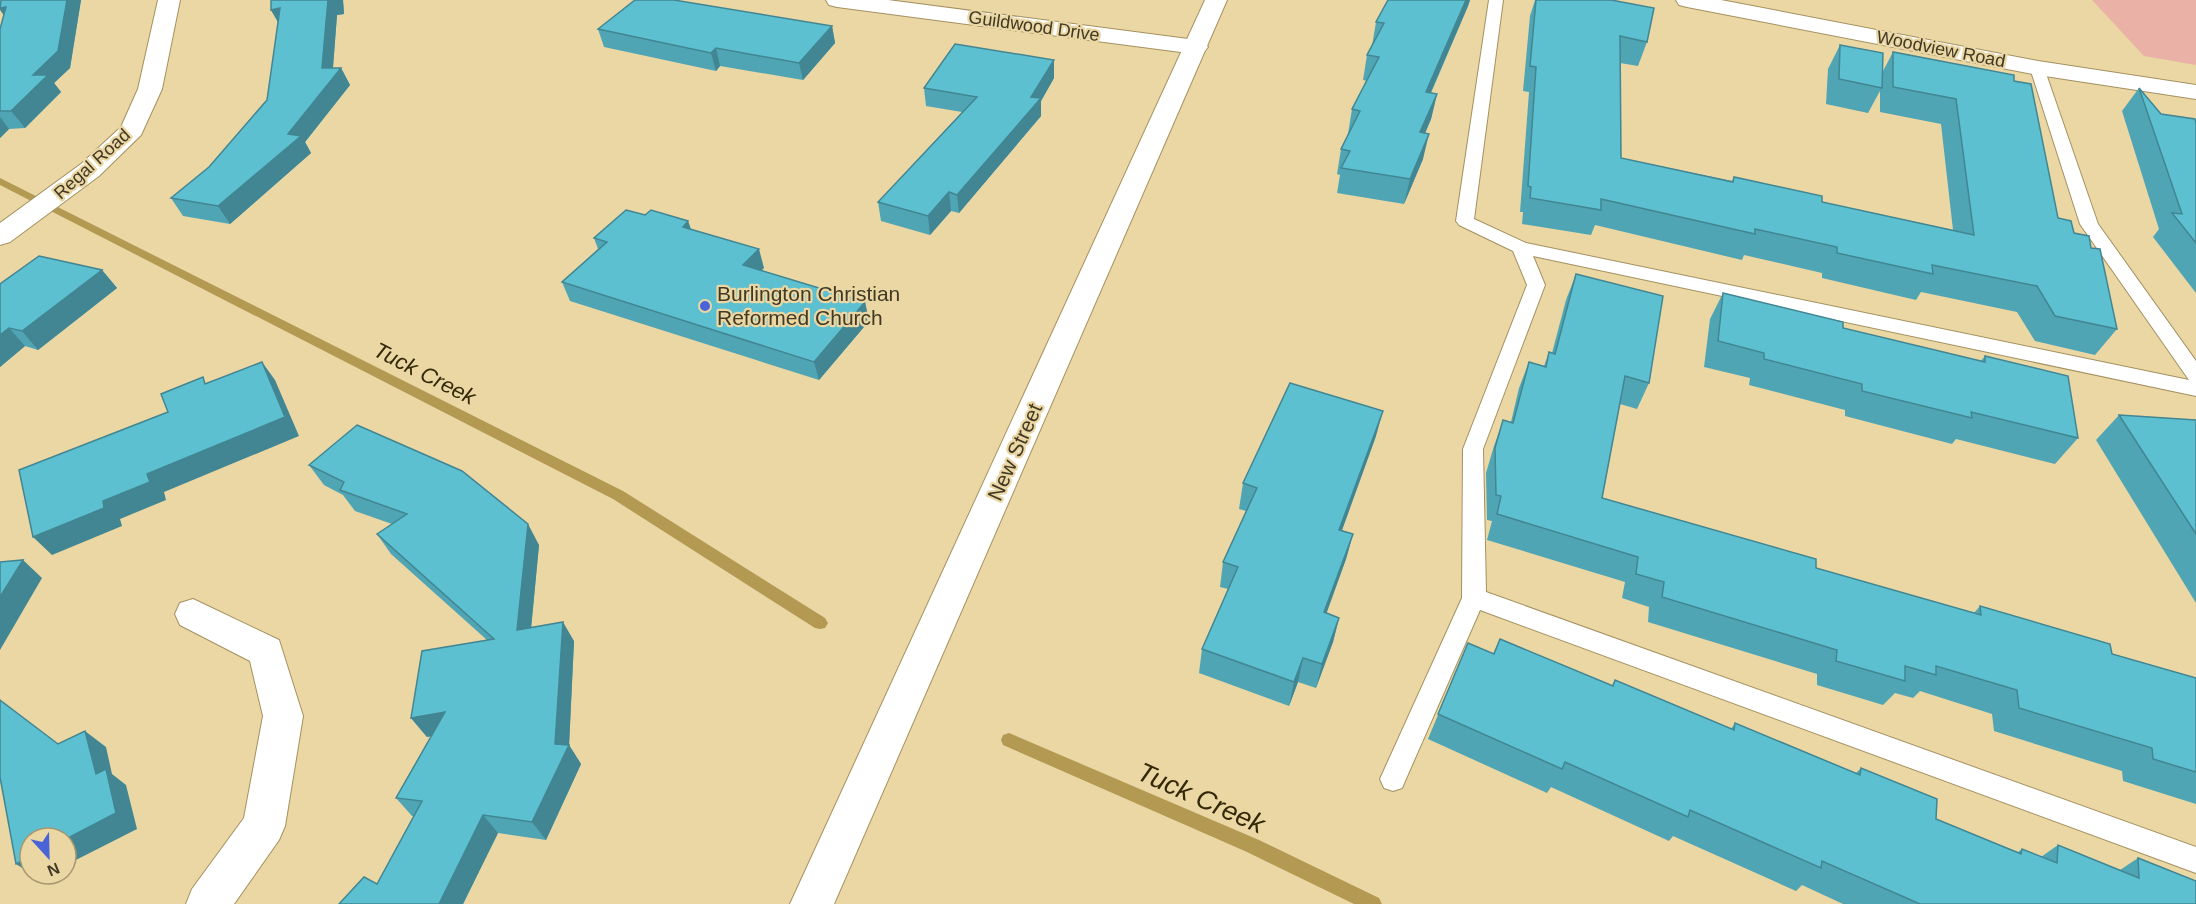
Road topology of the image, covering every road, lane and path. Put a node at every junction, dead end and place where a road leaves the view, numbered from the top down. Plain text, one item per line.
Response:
1 (169, 0) edge
2 (837, 0) edge
3 (1216, 0) edge
4 (1496, 0) edge
5 (1687, 0) edge
6 (868, 2) edge
7 (1728, 4) edge
8 (1196, 47) junction
9 (2038, 68) junction
10 (2196, 92) edge
11 (5, 232) edge
12 (1521, 248) junction
13 (2196, 376) edge
14 (2196, 389) edge
15 (1474, 598) junction
16 (193, 614) dead end
17 (1393, 779) dead end
18 (2196, 860) edge
19 (208, 904) edge
20 (812, 904) edge

1 - 11 street, Regal Road
2 - 6 street, Guildwood Drive
3 - 8 street, New Street
4 - 12 lane
5 - 7 street, Woodview Road
6 - 8 street, Guildwood Drive
7 - 9 street, Woodview Road
8 - 20 street, New Street
9 - 10 street, Woodview Road
9 - 13 lane
12 - 14 lane
12 - 15 lane
15 - 17 lane
15 - 18 lane
16 - 19 street

